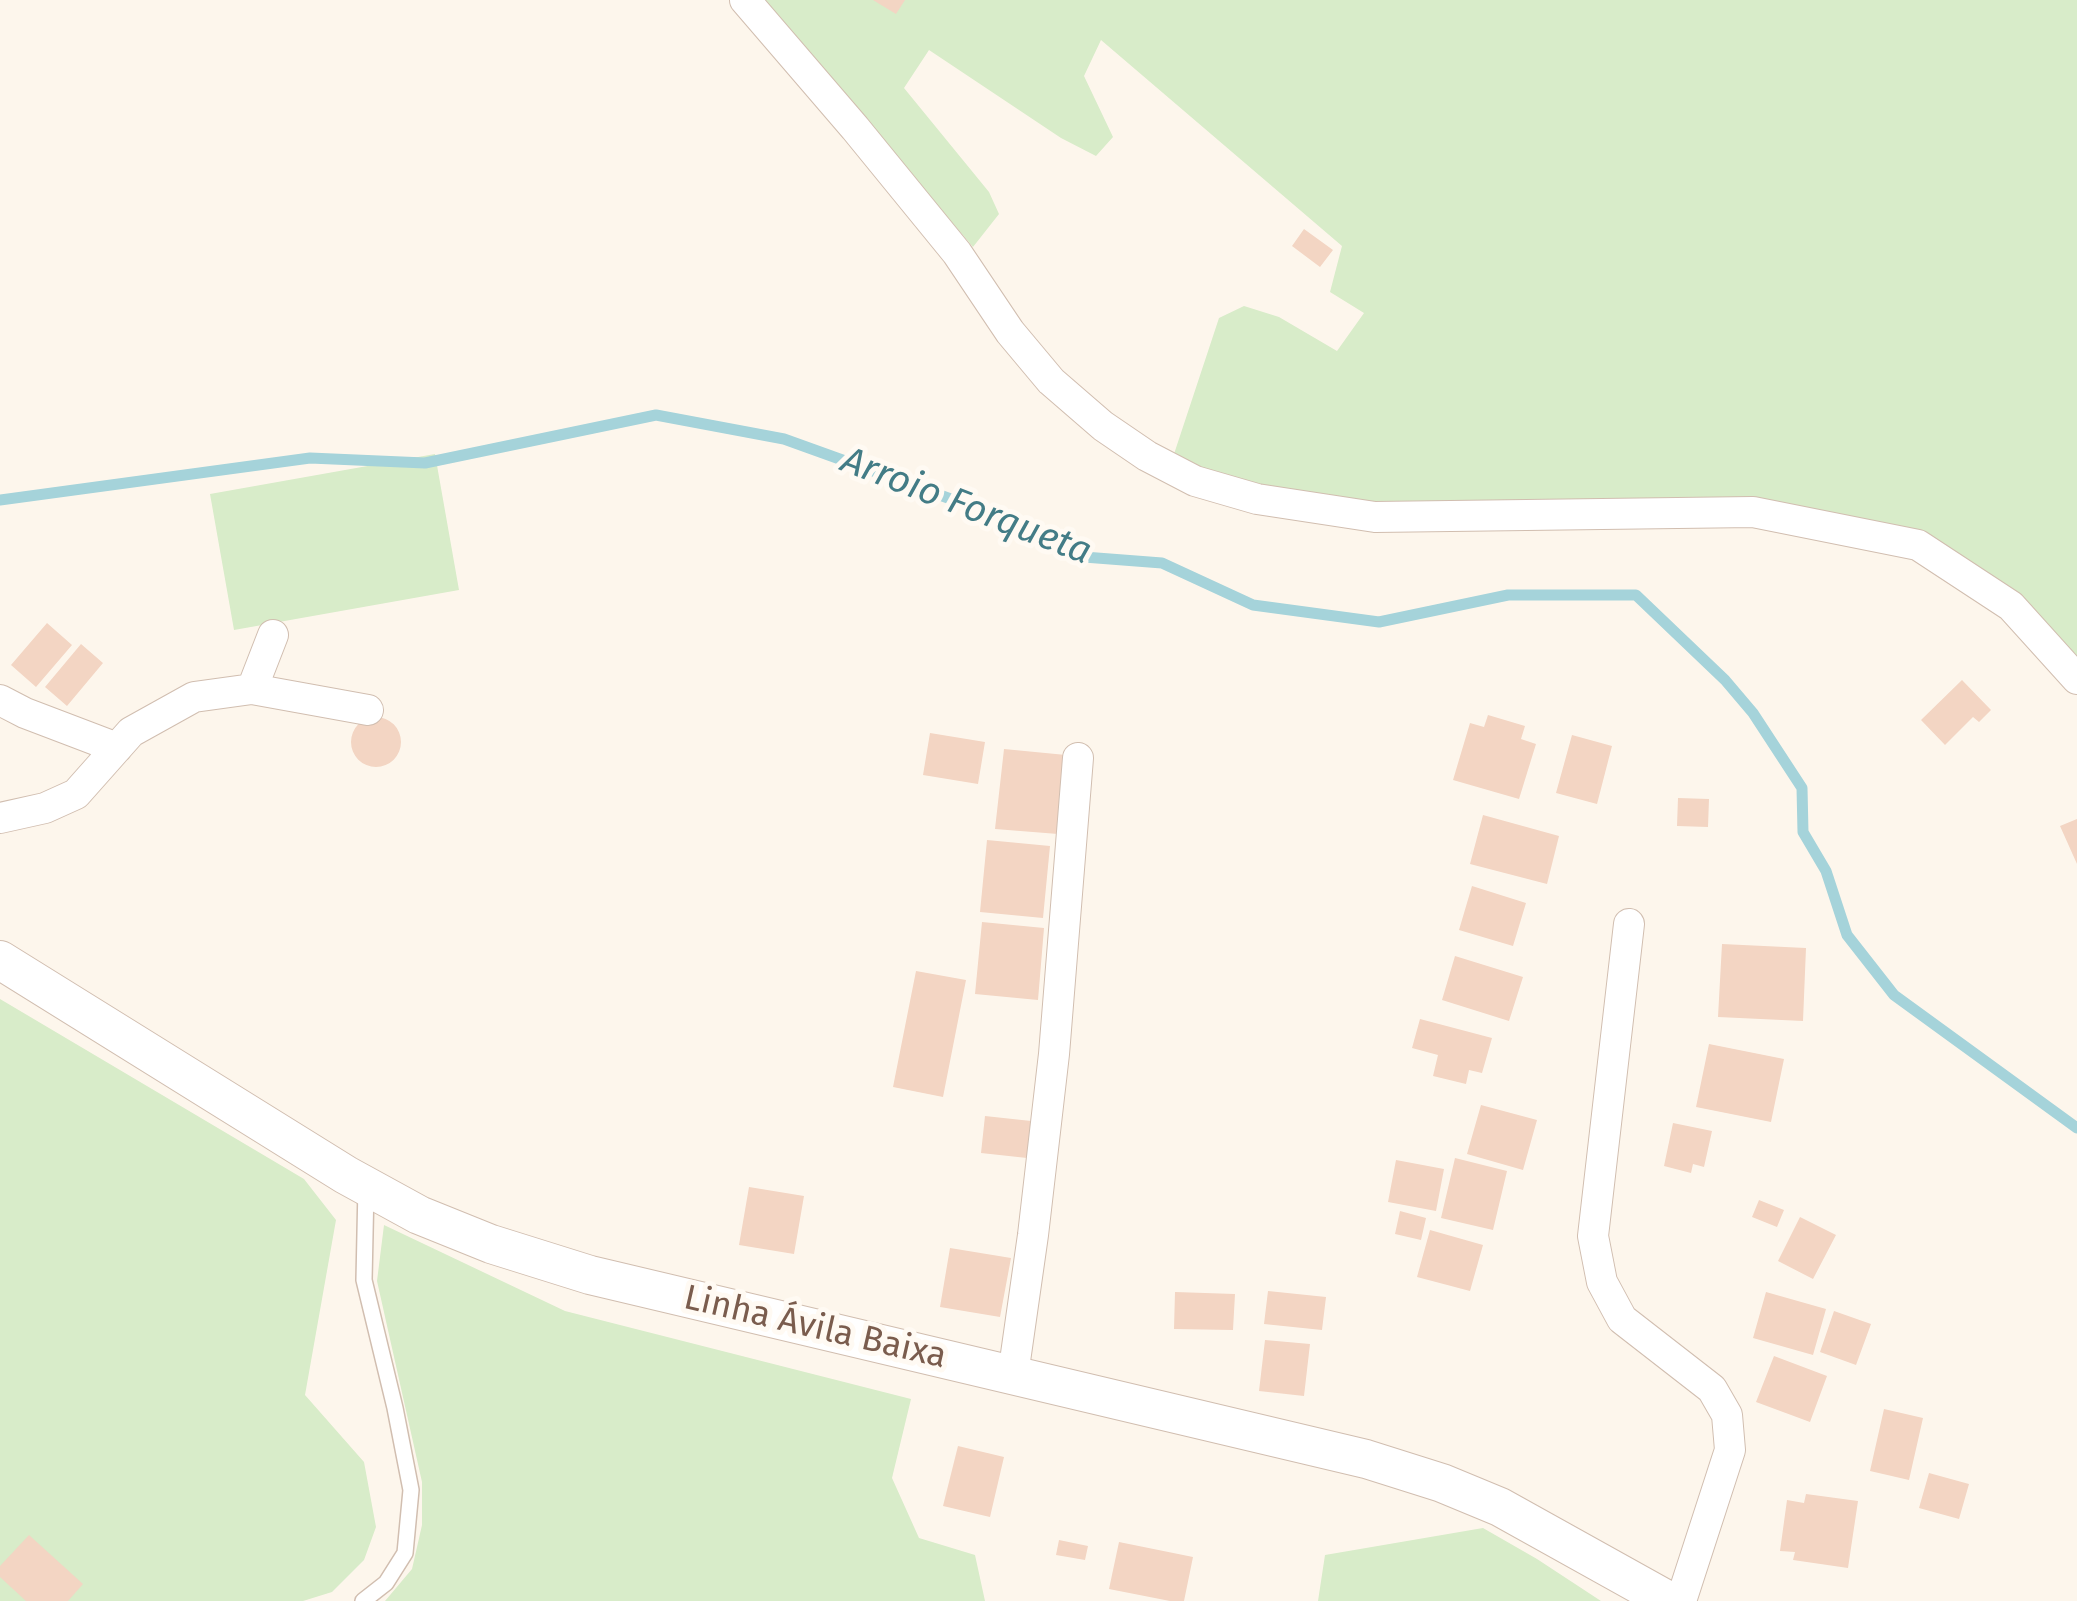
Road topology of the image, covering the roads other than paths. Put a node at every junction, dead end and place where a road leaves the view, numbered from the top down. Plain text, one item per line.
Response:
1 (745, 0) edge
2 (273, 635) dead end
3 (2077, 679) edge
4 (252, 689) junction
5 (0, 700) edge
6 (368, 710) dead end
7 (117, 748) junction
8 (1078, 758) dead end
9 (0, 818) edge
10 (1629, 924) dead end
11 (0, 960) edge
12 (366, 1186) junction
13 (1013, 1374) junction
14 (363, 1601) edge
15 (1669, 1601) edge
16 (1682, 1601) edge

1 - 3 street
2 - 4 street
4 - 6 street
4 - 7 street
5 - 7 street
7 - 9 street
8 - 13 street
10 - 16 street
11 - 12 street, Linha Ávila Baixa
12 - 13 street, Linha Ávila Baixa
12 - 14 lane
13 - 15 street, Linha Ávila Baixa

